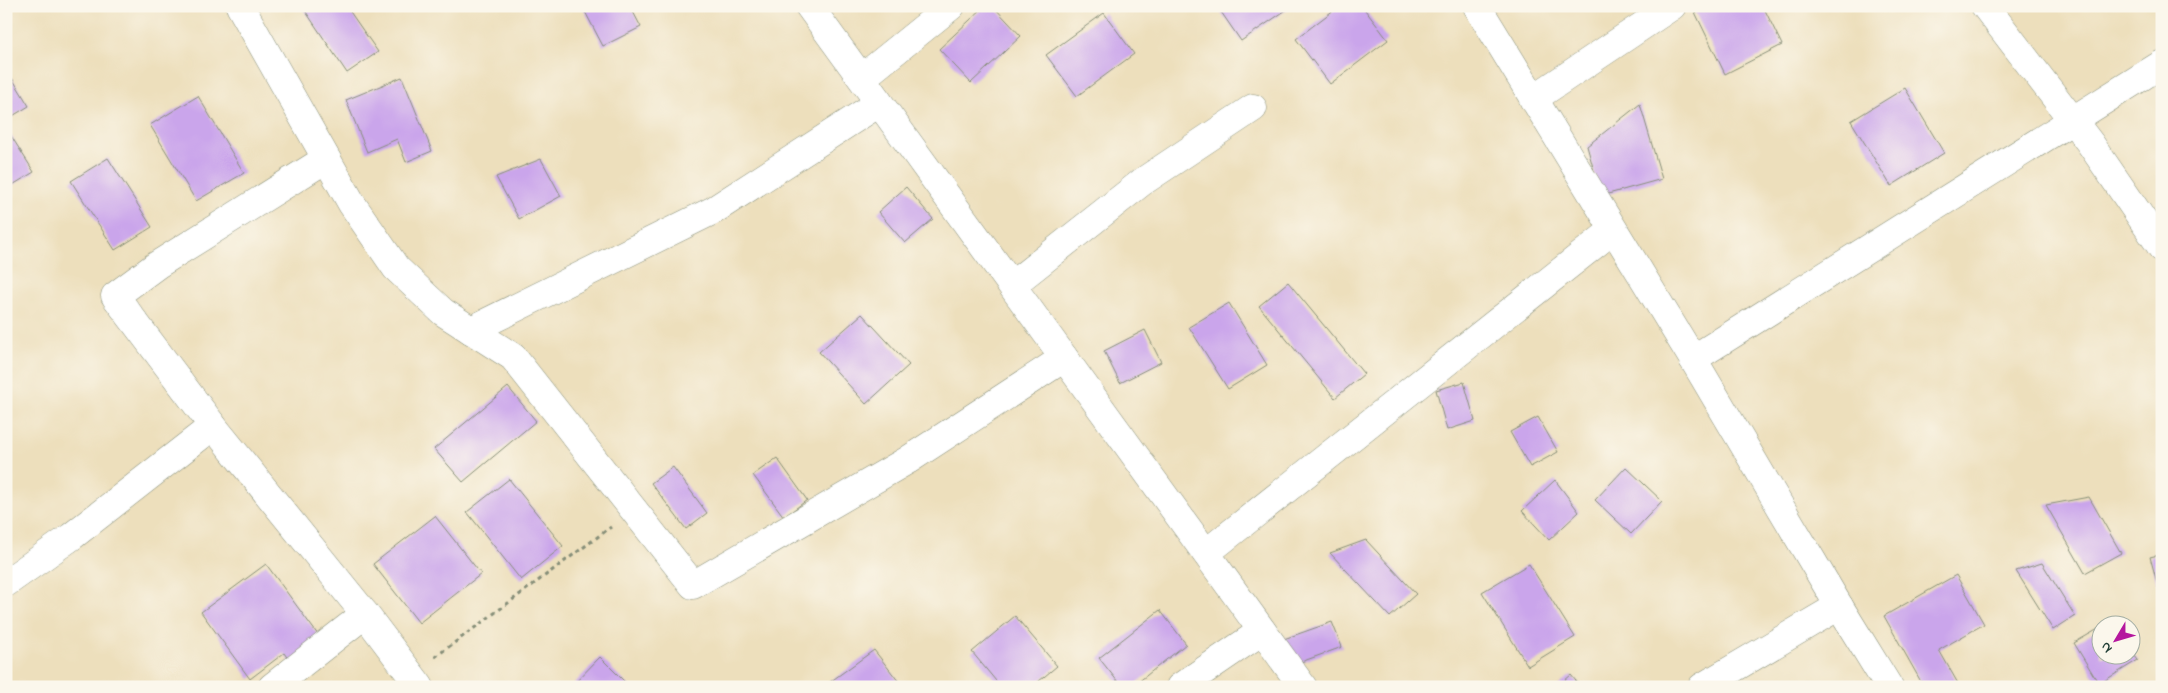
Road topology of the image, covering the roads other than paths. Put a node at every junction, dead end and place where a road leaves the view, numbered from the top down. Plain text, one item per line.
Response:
1 (240, 6) edge
2 (810, 6) edge
3 (951, 6) edge
4 (1477, 6) edge
5 (1672, 6) edge
6 (1985, 6) edge
7 (2162, 64) edge
8 (862, 78) junction
9 (1533, 99) junction
10 (880, 103) junction
11 (1253, 108) dead end
12 (2072, 120) junction
13 (326, 158) junction
14 (1613, 230) junction
15 (2162, 248) edge
16 (1012, 285) junction
17 (471, 330) junction
18 (1064, 358) junction
19 (1693, 359) junction
20 (213, 426) junction
21 (1206, 553) junction
22 (6, 583) edge
23 (1839, 606) junction
24 (365, 614) junction
25 (1262, 631) junction
26 (416, 680) edge
27 (272, 687) edge
28 (1180, 687) edge
29 (1303, 687) edge
30 (1702, 687) edge
31 (1889, 687) edge

1 - 13 street
2 - 8 street
3 - 8 street
4 - 9 street
5 - 9 street
6 - 12 street
7 - 12 street
8 - 10 street
9 - 14 street
10 - 16 street
10 - 17 street
11 - 16 street
12 - 15 street
12 - 19 street
13 - 17 street
13 - 20 street
14 - 19 street
14 - 21 street
16 - 18 street
17 - 18 street
18 - 21 street
19 - 23 street
20 - 22 street
20 - 24 street
21 - 25 street
23 - 30 street
23 - 31 street
24 - 26 street
24 - 27 street
25 - 28 street
25 - 29 street

